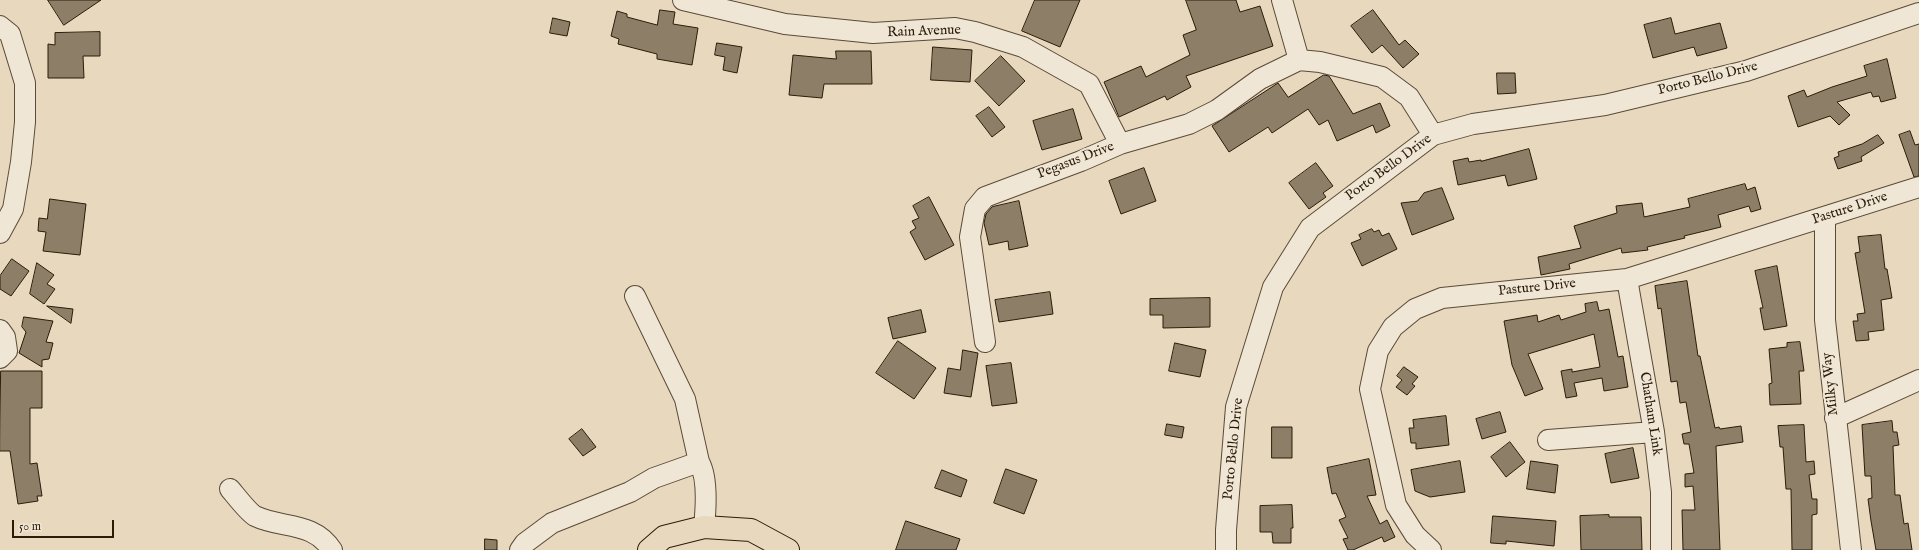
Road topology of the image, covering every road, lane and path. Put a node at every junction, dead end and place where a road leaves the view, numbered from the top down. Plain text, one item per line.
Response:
1 (683, 0) edge
2 (1282, 0) edge
3 (1919, 13) edge
4 (0, 26) edge
5 (1299, 60) junction
6 (1432, 135) junction
7 (1120, 144) junction
8 (1919, 187) edge
9 (1825, 217) junction
10 (0, 234) edge
11 (1627, 279) junction
12 (635, 296) dead end
13 (0, 330) edge
14 (985, 342) dead end
15 (0, 358) edge
16 (1919, 380) edge
17 (1835, 418) junction
18 (1654, 432) junction
19 (1548, 440) dead end
20 (699, 462) junction
21 (230, 489) dead end
22 (704, 527) junction
23 (332, 550) edge
24 (520, 550) edge
25 (648, 550) edge
26 (788, 550) edge
27 (1226, 550) edge
28 (1431, 550) edge
29 (1662, 550) edge
30 (1851, 550) edge

1 - 7 street, Rain Avenue
2 - 5 street
3 - 6 street, Porto Bello Drive
4 - 10 street
5 - 6 street
5 - 7 street, Pegasus Drive
6 - 27 street, Porto Bello Drive
7 - 14 street, Pegasus Drive
8 - 9 street, Pasture Drive
9 - 11 street, Pasture Drive
9 - 17 street, Milky Way
11 - 18 street, Chatham Link
11 - 28 street, Pasture Drive
12 - 20 street
13 - 15 street
16 - 17 street
17 - 30 street, Milky Way
18 - 19 street
18 - 29 street, Chatham Link
20 - 22 street
20 - 24 street
21 - 23 street
22 - 25 main road
22 - 26 main road

